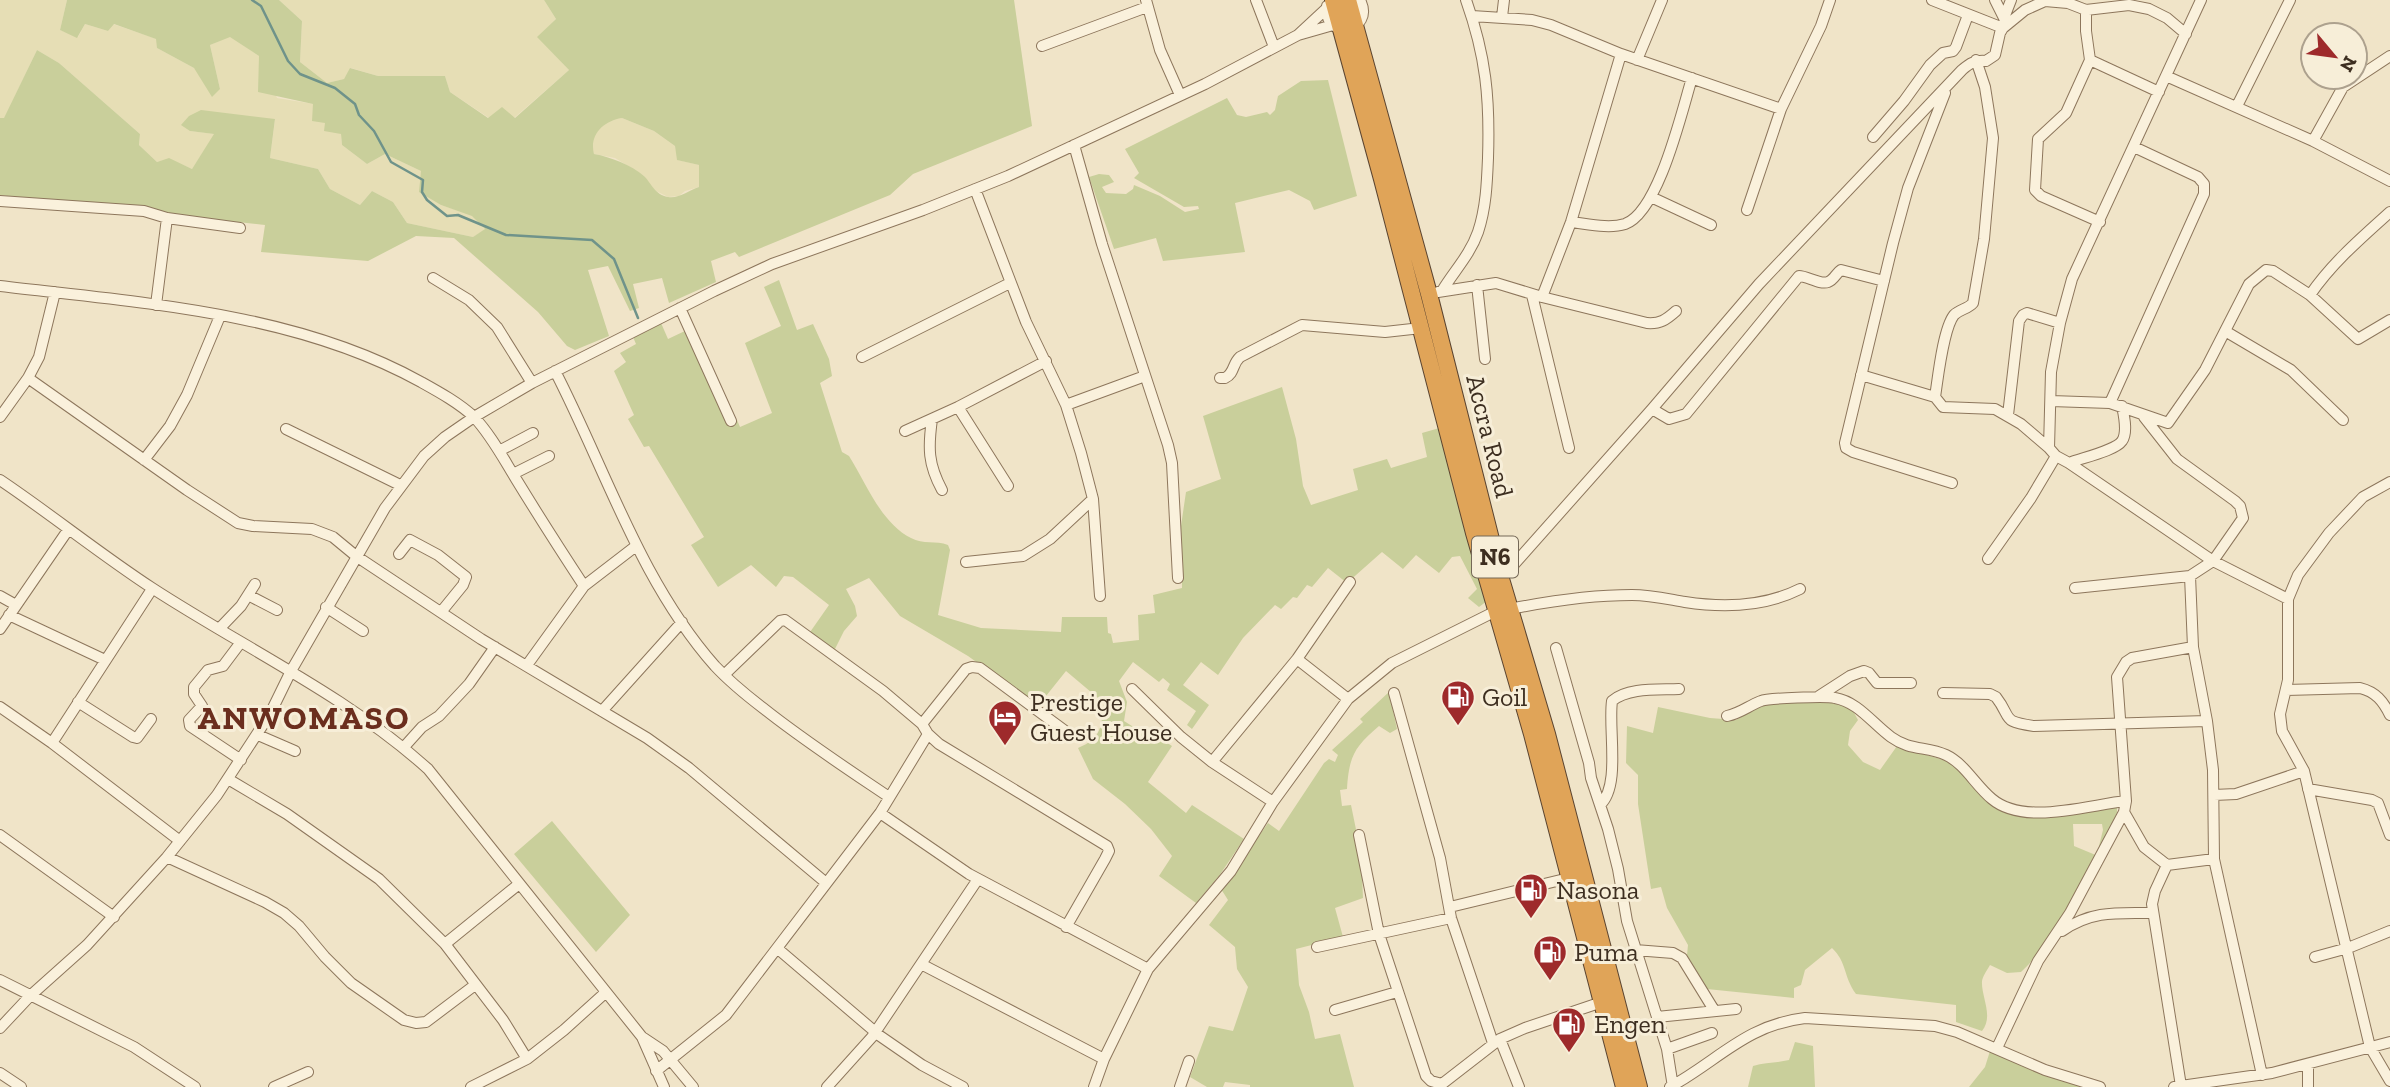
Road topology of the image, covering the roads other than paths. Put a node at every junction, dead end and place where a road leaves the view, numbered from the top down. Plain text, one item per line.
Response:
1 (1256, 0) edge
2 (1348, 0) edge
3 (1360, 0) edge
4 (1466, 0) edge
5 (1504, 0) edge
6 (1662, 0) edge
7 (1830, 0) edge
8 (1933, 0) edge
9 (1994, 0) edge
10 (2011, 0) edge
11 (2201, 0) edge
12 (2290, 0) edge
13 (1330, 3) edge
14 (1146, 4) edge
15 (2110, 4) edge
16 (1962, 8) edge
17 (2086, 10) junction
18 (1472, 16) junction
19 (1502, 17) junction
20 (2004, 24) junction
21 (1343, 27) junction
22 (2186, 34) junction
23 (1298, 35) junction
24 (1042, 46) dead end
25 (1274, 47) junction
26 (1621, 54) junction
27 (2390, 56) edge
28 (1637, 60) junction
29 (2090, 60) junction
30 (1976, 61) junction
31 (2166, 76) junction
32 (1692, 78) junction
33 (1947, 88) junction
34 (2159, 92) junction
35 (1180, 95) junction
36 (2237, 106) junction
37 (1781, 109) junction
38 (1872, 136) dead end
39 (2313, 141) junction
40 (1074, 145) junction
41 (2134, 147) junction
42 (1390, 178) junction
43 (2390, 181) edge
44 (975, 189) junction
45 (1651, 197) junction
46 (0, 201) edge
47 (1747, 210) dead end
48 (2390, 212) edge
49 (167, 219) junction
50 (1571, 222) junction
51 (2100, 222) junction
52 (1711, 225) dead end
53 (240, 228) dead end
54 (433, 278) dead end
55 (1884, 281) junction
56 (1010, 283) junction
57 (1477, 285) junction
58 (0, 286) edge
59 (55, 292) junction
60 (1436, 292) junction
61 (2310, 295) junction
62 (1537, 296) junction
63 (156, 305) junction
64 (680, 308) junction
65 (1676, 310) dead end
66 (220, 316) junction
67 (2390, 320) edge
68 (2060, 323) junction
69 (1422, 328) junction
70 (2225, 331) junction
71 (862, 357) dead end
72 (1485, 359) dead end
73 (1046, 361) junction
74 (555, 371) junction
75 (1145, 376) junction
76 (1861, 376) junction
77 (28, 378) junction
78 (1220, 378) dead end
79 (532, 383) junction
80 (1935, 397) junction
81 (2051, 401) junction
82 (2110, 403) junction
83 (1066, 405) junction
84 (2123, 406) junction
85 (958, 407) junction
86 (1652, 409) junction
87 (2008, 415) junction
88 (2143, 416) junction
89 (0, 417) edge
90 (474, 417) junction
91 (932, 419) junction
92 (2343, 420) dead end
93 (732, 421) dead end
94 (286, 429) dead end
95 (905, 431) dead end
96 (533, 433) dead end
97 (1569, 448) dead end
98 (499, 451) junction
99 (2053, 452) junction
100 (549, 456) dead end
101 (144, 460) junction
102 (2069, 463) junction
103 (513, 474) junction
104 (0, 480) edge
105 (2390, 482) edge
106 (1952, 483) dead end
107 (400, 485) junction
108 (1008, 486) dead end
109 (942, 490) dead end
110 (1093, 499) junction
111 (68, 530) junction
112 (636, 545) junction
113 (398, 555) dead end
114 (356, 556) junction
115 (1988, 559) dead end
116 (2213, 561) junction
117 (966, 562) dead end
118 (2190, 576) junction
119 (1178, 578) dead end
120 (1501, 579) junction
121 (1350, 582) dead end
122 (255, 584) dead end
123 (583, 586) junction
124 (2075, 588) dead end
125 (152, 589) junction
126 (1800, 589) dead end
127 (248, 595) junction
128 (0, 596) edge
129 (1100, 596) dead end
130 (2288, 599) junction
131 (326, 607) junction
132 (12, 610) junction
133 (277, 610) dead end
134 (1503, 610) junction
135 (440, 612) junction
136 (682, 622) junction
137 (0, 629) edge
138 (219, 629) junction
139 (363, 631) dead end
140 (241, 642) junction
141 (2193, 647) junction
142 (495, 648) junction
143 (1556, 648) dead end
144 (1297, 659) junction
145 (105, 660) junction
146 (527, 665) junction
147 (290, 671) junction
148 (724, 675) junction
149 (1911, 683) dead end
150 (1132, 689) dead end
151 (1679, 689) dead end
152 (2286, 690) junction
153 (1394, 693) dead end
154 (1943, 693) dead end
155 (1819, 696) junction
156 (1348, 699) junction
157 (78, 702) junction
158 (0, 706) edge
159 (602, 711) junction
160 (2390, 715) edge
161 (1727, 716) dead end
162 (150, 719) dead end
163 (2207, 721) junction
164 (2120, 725) junction
165 (925, 729) junction
166 (258, 735) junction
167 (1072, 736) dead end
168 (52, 743) junction
169 (404, 747) junction
170 (295, 751) dead end
171 (241, 760) junction
172 (1212, 762) junction
173 (2304, 771) junction
174 (228, 779) junction
175 (2308, 789) junction
176 (2214, 795) junction
177 (889, 797) junction
178 (1273, 802) junction
179 (1600, 805) junction
180 (2125, 806) junction
181 (880, 813) junction
182 (0, 835) edge
183 (1359, 835) dead end
184 (2390, 835) edge
185 (180, 841) junction
186 (167, 857) junction
187 (2214, 859) junction
188 (2167, 865) junction
189 (1569, 878) junction
190 (978, 879) junction
191 (825, 882) junction
192 (519, 884) junction
193 (1451, 913) junction
194 (2153, 913) junction
195 (114, 917) junction
196 (1066, 927) junction
197 (2390, 931) edge
198 (1379, 934) junction
199 (2055, 935) junction
200 (445, 944) junction
201 (1317, 947) dead end
202 (2348, 948) junction
203 (778, 950) junction
204 (1636, 950) junction
205 (2315, 957) dead end
206 (922, 964) junction
207 (1148, 969) junction
208 (0, 980) edge
209 (475, 985) junction
210 (1397, 992) junction
211 (605, 993) junction
212 (30, 996) junction
213 (1602, 1002) junction
214 (1736, 1009) dead end
215 (1335, 1010) dead end
216 (1714, 1010) junction
217 (1657, 1017) junction
218 (0, 1028) edge
219 (876, 1032) junction
220 (1712, 1033) dead end
221 (642, 1037) junction
222 (1497, 1041) junction
223 (2390, 1042) edge
224 (2370, 1047) junction
225 (1997, 1048) junction
226 (1667, 1049) junction
227 (527, 1059) junction
228 (1104, 1059) junction
229 (672, 1060) junction
230 (1189, 1061) dead end
231 (2308, 1065) junction
232 (656, 1071) junction
233 (308, 1072) dead end
234 (0, 1073) edge
235 (2262, 1074) junction
236 (2390, 1082) edge
237 (1442, 1086) edge
238 (2177, 1086) edge
239 (21, 1087) edge
240 (195, 1087) edge
241 (274, 1087) edge
242 (471, 1087) edge
243 (664, 1087) edge
244 (692, 1087) edge
245 (827, 1087) edge
246 (963, 1087) edge
247 (1094, 1087) edge
248 (1180, 1087) edge
249 (1519, 1087) edge
250 (1624, 1087) edge
251 (1639, 1087) edge
252 (1672, 1087) edge
253 (2100, 1087) edge
254 (2308, 1087) edge

1 - 25 street
2 - 21 highway, Accra Road / N6
3 - 21 street
4 - 18 street
5 - 19 street
6 - 28 street
7 - 37 street
8 - 16 street
9 - 20 street
10 - 20 street
11 - 22 street
12 - 36 street
13 - 21 highway, Accra Road / N6
13 - 23 street
14 - 24 street
14 - 35 street
15 - 17 street
15 - 22 street
16 - 20 street
16 - 38 street
17 - 20 street
17 - 29 street
18 - 19 street
18 - 60 street
19 - 26 street
20 - 30 street
21 - 23 street
21 - 42 highway, Accra Road / N6
22 - 31 street
23 - 25 street
25 - 35 street
26 - 28 street
26 - 50 street
27 - 39 street
28 - 32 street
29 - 34 street
29 - 51 street
30 - 33 street
30 - 80 street
31 - 34 street
31 - 36 street
32 - 37 street
32 - 45 street
33 - 55 street
33 - 86 street
34 - 41 street
35 - 40 street
36 - 39 street
37 - 47 street
39 - 43 street
40 - 44 street
40 - 75 street
41 - 51 street
41 - 82 street
42 - 60 highway, Accra Road / N6
42 - 69 highway, Accra Road / N6
44 - 56 street
44 - 64 street
45 - 50 street
45 - 52 street
46 - 49 street
48 - 61 street
49 - 53 street
49 - 63 street
50 - 62 street
51 - 68 street
54 - 79 street
55 - 76 street
55 - 86 street
56 - 71 street
56 - 73 street
57 - 60 street
57 - 62 street
57 - 72 street
58 - 59 street
59 - 63 street
59 - 77 street
60 - 120 highway, Accra Road / N6
61 - 67 street
61 - 70 street
62 - 65 street
62 - 97 street
63 - 66 street
64 - 74 street
64 - 93 street
66 - 90 street
66 - 101 street
68 - 81 street
68 - 87 street
69 - 78 street
69 - 134 highway, Accra Road / N6
70 - 88 street
70 - 92 street
73 - 83 street
73 - 85 street
74 - 79 street
74 - 112 street
75 - 83 street
75 - 119 street
76 - 80 street
76 - 106 street
77 - 89 street
77 - 101 street
79 - 90 street
80 - 87 street
81 - 82 street
81 - 99 street
82 - 84 street
83 - 110 street
84 - 88 street
84 - 102 street
85 - 91 street
85 - 108 street
86 - 120 street
87 - 99 street
88 - 116 street
90 - 98 street
90 - 107 street
91 - 95 street
91 - 109 street
94 - 107 street
96 - 98 street
98 - 103 street
99 - 102 street
99 - 115 street
100 - 103 street
101 - 114 street
102 - 116 street
103 - 123 street
104 - 111 street
105 - 130 street
107 - 114 street
110 - 117 street
110 - 129 street
111 - 125 street
111 - 132 street
112 - 123 street
112 - 136 street
113 - 135 street
114 - 131 street
114 - 135 street
116 - 118 street
116 - 130 street
118 - 124 street
118 - 141 street
120 - 134 highway, Accra Road / N6
121 - 144 street
122 - 127 street
123 - 146 street
125 - 138 street
125 - 145 street
126 - 134 street
127 - 133 street
127 - 138 street
128 - 132 street
130 - 152 street
131 - 139 street
131 - 147 street
132 - 137 street
132 - 145 street
134 - 156 street
134 - 189 highway, Accra Road / N6
134 - 251 highway, Accra Road / N6
135 - 142 street
136 - 148 street
136 - 159 street
138 - 140 street
140 - 147 street
140 - 171 street
141 - 163 street
141 - 164 street
142 - 146 street
142 - 169 street
143 - 179 street
144 - 156 street
144 - 172 street
145 - 157 street
146 - 159 street
147 - 166 street
147 - 169 street
148 - 165 street
148 - 177 street
149 - 155 street
150 - 172 street
151 - 179 street
152 - 160 street
152 - 173 street
153 - 193 street
154 - 164 street
155 - 161 street
155 - 180 street
156 - 178 street
157 - 162 street
157 - 168 street
158 - 168 street
159 - 191 street
163 - 164 street
163 - 176 street
164 - 180 street
165 - 167 street
165 - 177 street
165 - 196 street
166 - 170 street
166 - 171 street
168 - 185 street
169 - 192 street
171 - 174 street
172 - 178 street
173 - 175 street
173 - 176 street
174 - 185 street
174 - 200 street
175 - 184 street
175 - 202 street
176 - 187 street
177 - 181 street
178 - 207 street
179 - 204 street
180 - 188 street
180 - 199 street
181 - 190 street
181 - 191 street
182 - 195 street
183 - 198 street
185 - 186 street
186 - 195 street
186 - 209 street
187 - 188 street
187 - 235 street
188 - 194 street
189 - 193 street
189 - 213 highway, Accra Road / N6
190 - 196 street
190 - 206 street
191 - 203 street
192 - 200 street
192 - 211 street
193 - 198 street
193 - 222 street
194 - 199 street
194 - 238 street
195 - 212 street
196 - 207 street
197 - 202 street
198 - 201 street
198 - 210 street
199 - 225 street
200 - 209 street
202 - 205 street
202 - 224 street
203 - 219 street
203 - 229 street
204 - 216 street
204 - 217 street
206 - 219 street
206 - 228 street
207 - 228 street
208 - 212 street
209 - 227 street
210 - 215 street
210 - 237 street
211 - 221 street
211 - 227 street
212 - 218 street
212 - 240 street
213 - 222 street
213 - 250 highway, Accra Road / N6
214 - 216 street
216 - 217 street
217 - 226 street
219 - 245 street
219 - 246 street
220 - 226 street
221 - 229 street
221 - 232 street
222 - 237 street
222 - 249 street
223 - 224 street
224 - 231 street
224 - 236 street
225 - 252 street
225 - 253 street
226 - 252 street
227 - 242 street
228 - 247 street
229 - 232 street
229 - 244 street
230 - 248 street
231 - 235 street
231 - 254 street
232 - 243 street
233 - 241 street
234 - 239 street
235 - 238 street

